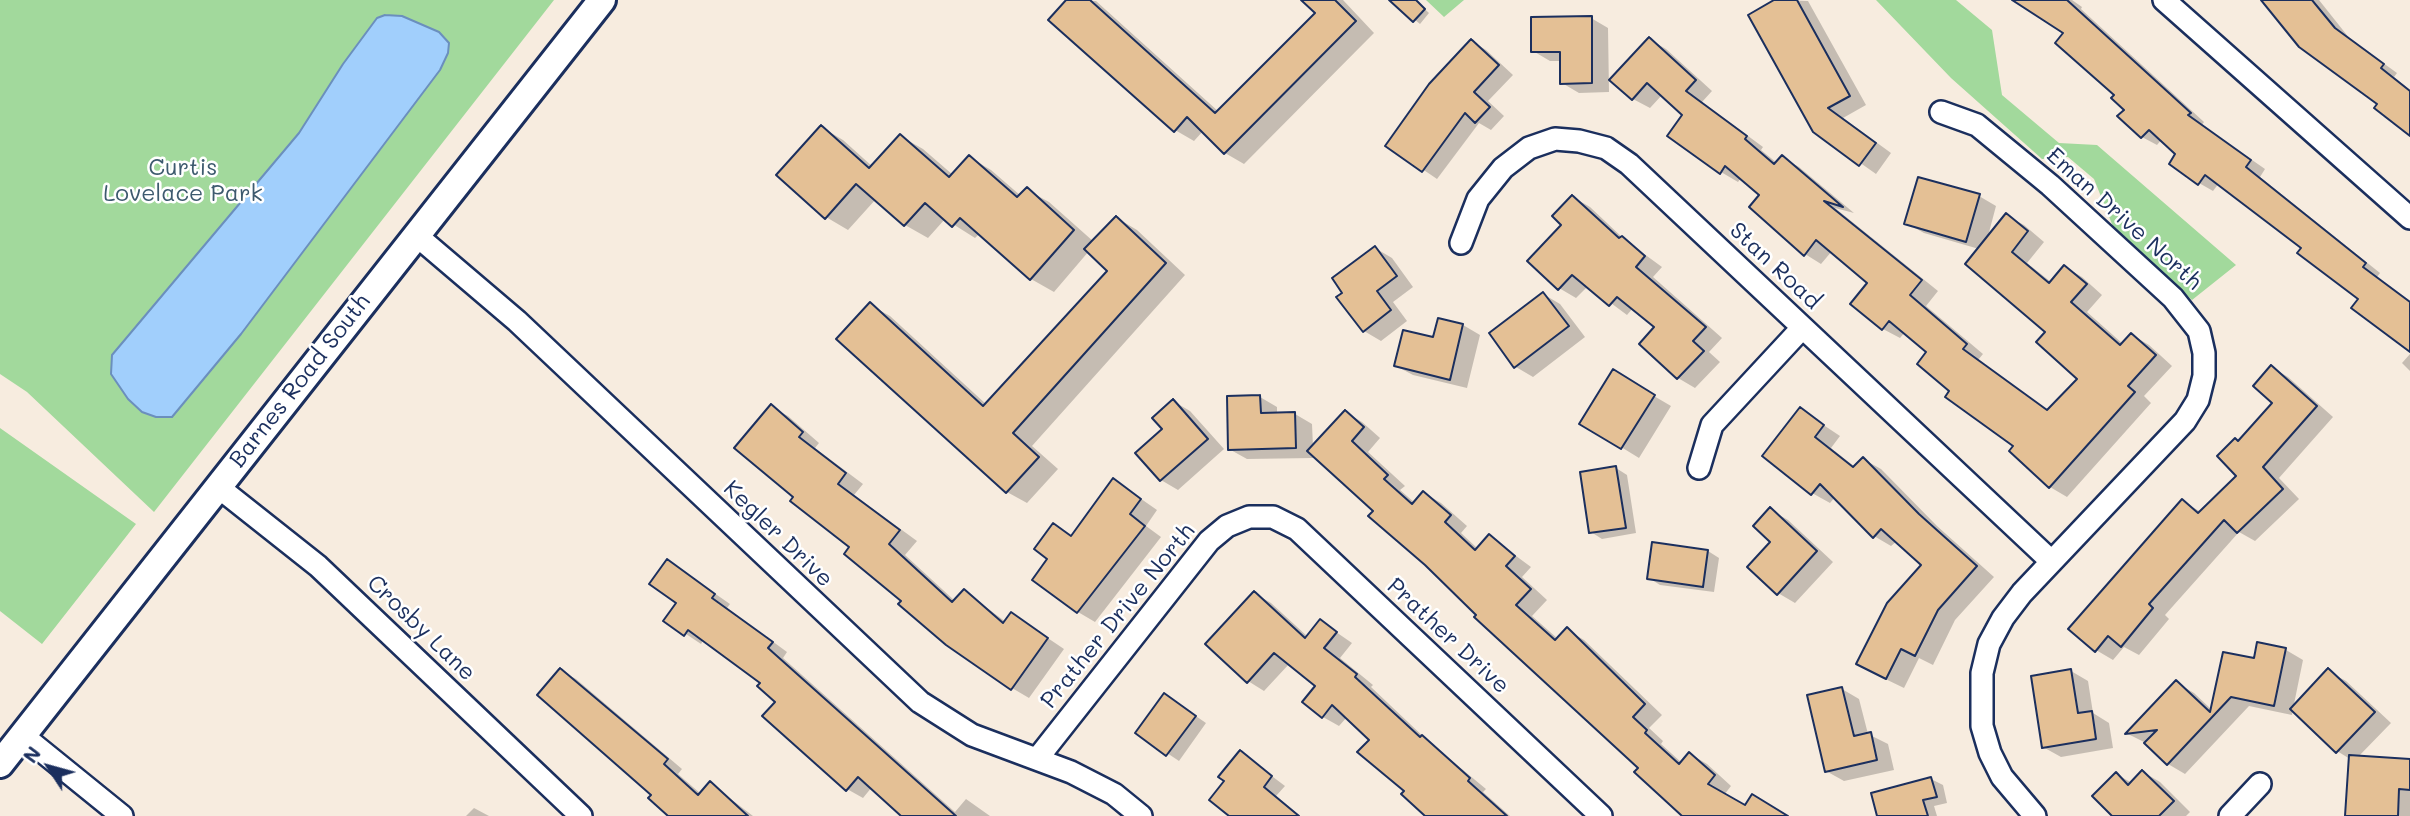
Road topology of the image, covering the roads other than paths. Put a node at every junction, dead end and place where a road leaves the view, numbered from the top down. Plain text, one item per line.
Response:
1 (602, 0) edge
2 (2164, 0) edge
3 (1941, 112) dead end
4 (2410, 218) edge
5 (416, 235) junction
6 (1461, 243) dead end
7 (1802, 328) junction
8 (1699, 468) dead end
9 (217, 486) junction
10 (1249, 517) joint
11 (2051, 561) junction
12 (22, 735) junction
13 (1037, 759) junction
14 (0, 764) edge
15 (2260, 784) dead end
16 (122, 816) edge
17 (581, 816) edge
18 (1141, 816) edge
19 (1601, 816) edge
20 (2035, 816) edge
21 (2230, 816) edge

1 - 5 street, Barnes Road South
2 - 4 street
3 - 11 street, Eman Drive North
5 - 9 street, Barnes Road South
5 - 13 street, Kegler Drive
6 - 7 street, Stan Road
7 - 8 street
7 - 11 street, Stan Road
9 - 12 street, Barnes Road South
9 - 17 street, Crosby Lane
10 - 13 street, Prather Drive North
10 - 19 street, Prather Drive
11 - 20 street, Eman Drive North
12 - 14 street, Barnes Road South
12 - 16 street
13 - 18 street, Kegler Drive
15 - 21 street

